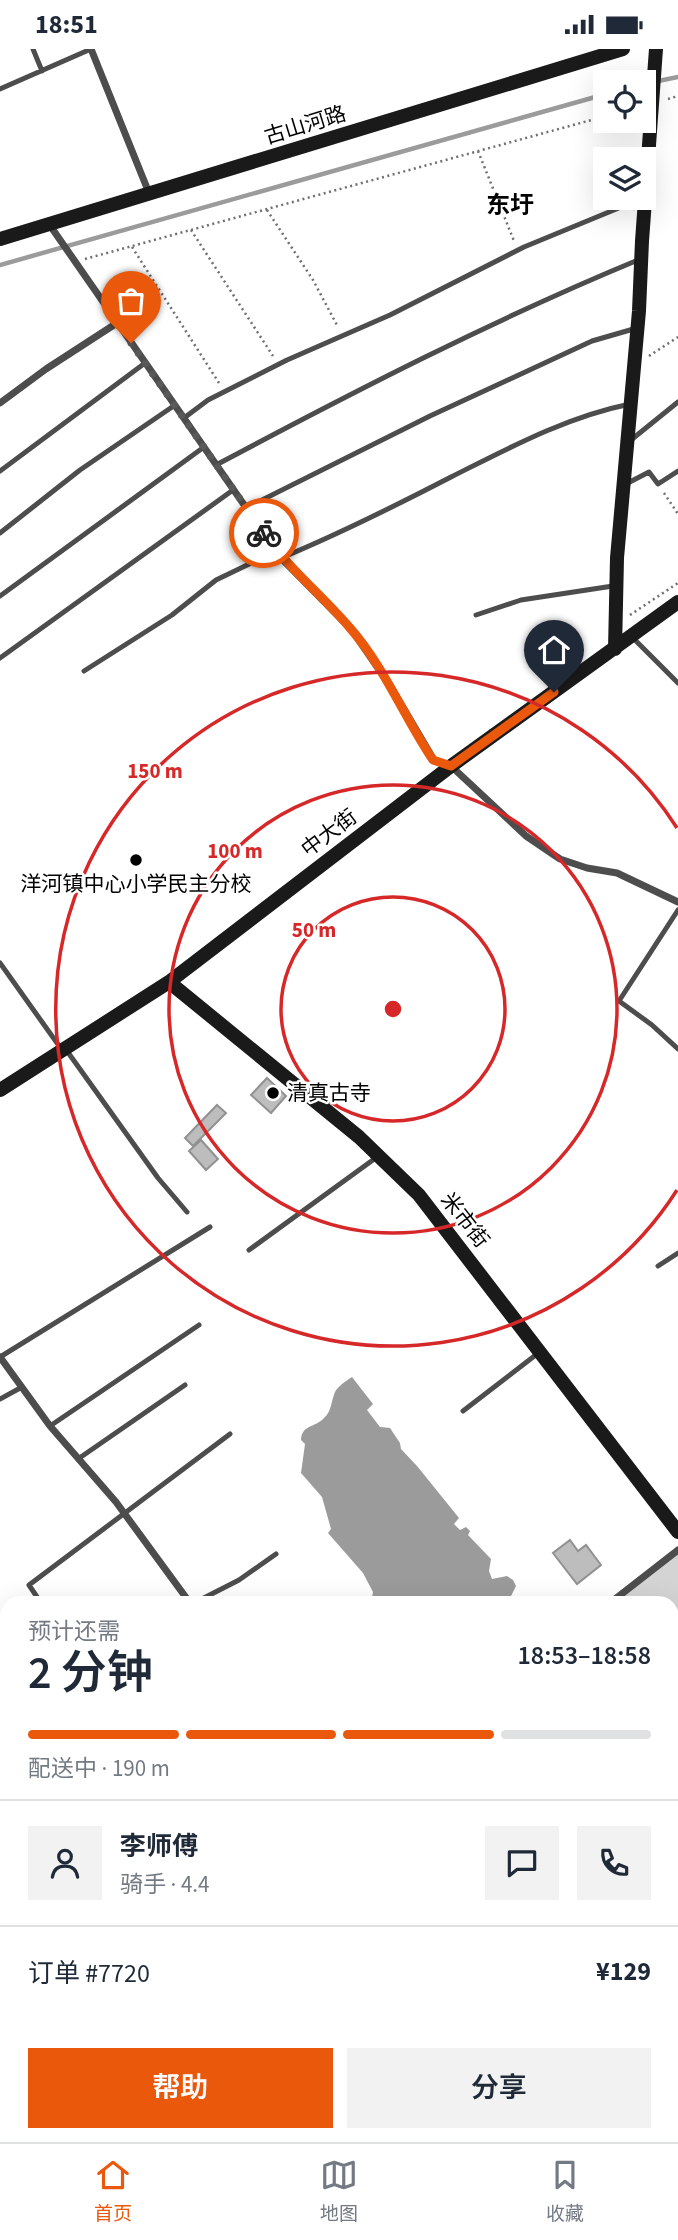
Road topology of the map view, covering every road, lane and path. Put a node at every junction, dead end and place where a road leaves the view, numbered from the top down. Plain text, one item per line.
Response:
1 (33, 49) edge
2 (91, 49) edge
3 (623, 49) edge
4 (656, 55) edge
5 (42, 71) junction
6 (0, 89) edge
7 (593, 120) edge
8 (649, 147) edge
9 (478, 151) junction
10 (149, 194) junction
11 (266, 209) junction
12 (614, 210) edge
13 (643, 210) edge
14 (49, 225) junction
15 (191, 230) junction
16 (0, 239) edge
17 (132, 246) junction
18 (518, 251) junction
19 (641, 258) junction
20 (75, 262) junction
21 (117, 323) junction
22 (638, 328) junction
23 (343, 336) junction
24 (678, 337) edge
25 (145, 363) junction
26 (279, 365) junction
27 (634, 365) junction
28 (224, 392) junction
29 (678, 402) edge
30 (0, 403) edge
31 (630, 404) junction
32 (175, 405) junction
33 (184, 418) junction
34 (626, 444) junction
35 (204, 447) junction
36 (216, 465) junction
37 (0, 471) edge
38 (678, 471) edge
39 (658, 484) junction
40 (623, 486) junction
41 (233, 490) junction
42 (246, 508) junction
43 (678, 514) edge
44 (0, 533) edge
45 (279, 554) junction
46 (678, 583) edge
47 (616, 586) junction
48 (0, 596) edge
49 (678, 602) edge
50 (476, 615) dead end
51 (616, 625) junction
52 (631, 636) junction
53 (615, 649) junction
54 (0, 658) edge
55 (83, 671) dead end
56 (678, 683) edge
57 (451, 766) junction
58 (678, 902) edge
59 (678, 909) edge
60 (0, 963) edge
61 (169, 982) junction
62 (64, 1049) junction
63 (678, 1049) edge
64 (0, 1090) edge
65 (380, 1155) junction
66 (187, 1212) dead end
67 (210, 1227) dead end
68 (249, 1250) dead end
69 (678, 1253) edge
70 (658, 1266) dead end
71 (199, 1325) dead end
72 (540, 1352) junction
73 (0, 1357) edge
74 (186, 1384) dead end
75 (22, 1387) junction
76 (0, 1399) edge
77 (463, 1411) dead end
78 (50, 1426) junction
79 (230, 1434) dead end
80 (79, 1459) junction
81 (123, 1513) junction
82 (678, 1532) edge
83 (678, 1550) edge
84 (276, 1554) dead end
85 (36, 1596) edge
86 (187, 1596) edge
87 (206, 1596) edge
88 (619, 1596) edge

1 - 5 lane
2 - 5 lane
2 - 10 street
3 - 10 street, 古山河路
4 - 8 street
5 - 6 lane
7 - 9 path
9 - 11 path
9 - 18 path
10 - 14 street, 古山河路
11 - 15 path
11 - 23 path
12 - 18 lane
13 - 19 street
14 - 16 street, 古山河路
14 - 20 street
15 - 17 path
15 - 26 path
17 - 20 path
17 - 28 path
18 - 23 lane
19 - 22 street
19 - 36 lane
20 - 21 street
21 - 25 street
21 - 30 street
22 - 27 street
22 - 42 lane
23 - 26 lane
24 - 27 path
25 - 32 street
25 - 37 lane
26 - 28 lane
27 - 31 street
28 - 33 lane
29 - 34 lane
31 - 34 street
31 - 45 lane
32 - 33 street
32 - 44 lane
33 - 35 street
34 - 40 street
35 - 36 street
35 - 48 lane
36 - 41 street
38 - 39 lane
39 - 40 lane
39 - 43 path
40 - 47 street
41 - 42 street
41 - 54 lane
42 - 45 street
45 - 55 lane
45 - 57 street
46 - 51 path
47 - 50 lane
47 - 51 street
49 - 52 street, 中大街
51 - 53 street
52 - 53 street, 中大街
52 - 56 lane
53 - 57 street, 中大街
57 - 58 street
57 - 61 street, 中大街
59 - 63 lane
60 - 62 lane
61 - 62 street, 中大街
61 - 65 street, 米市街
62 - 64 street, 中大街
62 - 66 lane
65 - 68 lane
65 - 72 street, 米市街
67 - 73 lane
69 - 70 lane
71 - 78 lane
72 - 77 lane
72 - 82 street, 米市街
73 - 75 street
74 - 80 lane
75 - 76 lane
75 - 78 street
78 - 80 street
79 - 81 lane
80 - 81 street
81 - 85 lane
81 - 86 street
83 - 88 street
84 - 87 lane

